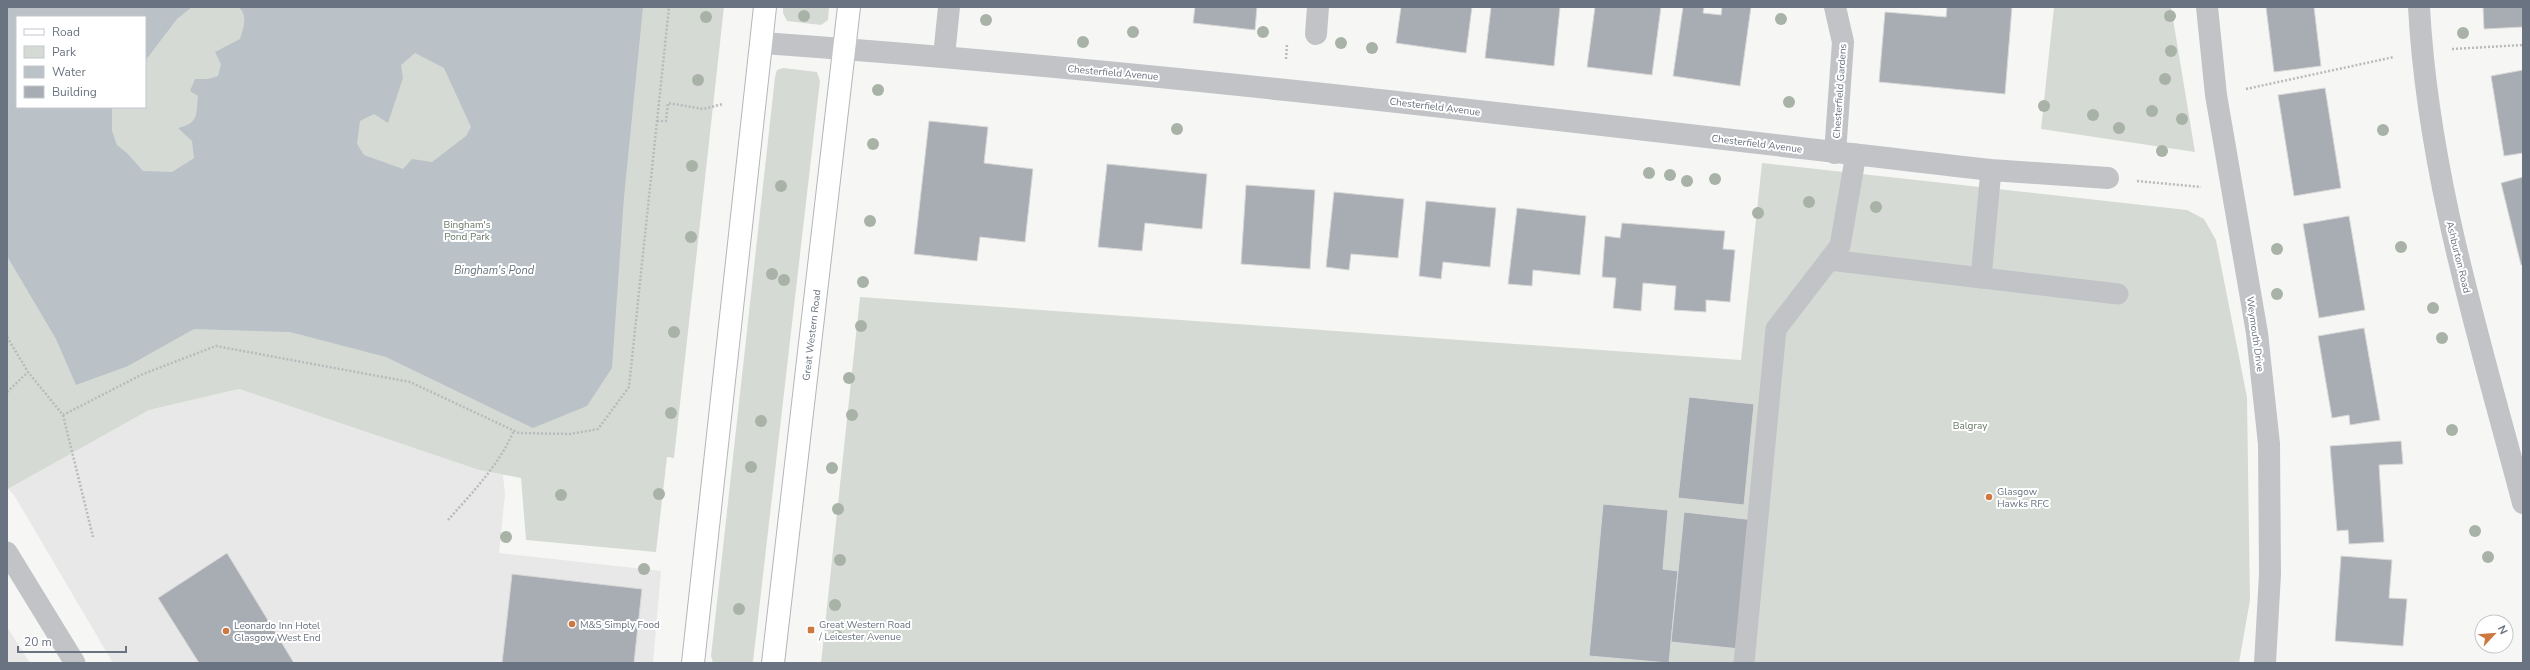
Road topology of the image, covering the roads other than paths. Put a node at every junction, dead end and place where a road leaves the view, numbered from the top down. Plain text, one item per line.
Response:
1 (765, 7) edge
2 (849, 7) edge
3 (949, 7) edge
4 (1318, 7) edge
5 (1835, 7) edge
6 (2207, 7) edge
7 (2419, 7) edge
8 (1316, 34) dead end
9 (762, 43) junction
10 (844, 49) junction
11 (944, 56) junction
12 (1835, 152) junction
13 (1856, 154) junction
14 (1991, 170) junction
15 (2108, 178) road end
16 (1829, 260) junction
17 (1981, 278) junction
18 (2118, 294) dead end
19 (2523, 503) edge
20 (7, 552) edge
21 (75, 663) edge
22 (693, 663) edge
23 (773, 663) edge
24 (1744, 663) edge
25 (2264, 663) edge

1 - 9 main road
2 - 10 main road, Great Western Road
3 - 11 street
4 - 8 street
5 - 12 street, Chesterfield Gardens
6 - 25 street, Weymouth Drive
7 - 19 street, Ashburton Road
9 - 10 street, Chesterfield Avenue
9 - 22 main road
10 - 11 street, Chesterfield Avenue
10 - 23 main road, Great Western Road
11 - 12 street, Chesterfield Avenue
12 - 13 street, Chesterfield Avenue
13 - 14 street, Chesterfield Avenue
13 - 16 lane
14 - 15 street, Chesterfield Avenue
14 - 17 lane
16 - 17 lane
16 - 24 lane
17 - 18 lane
20 - 21 lane

